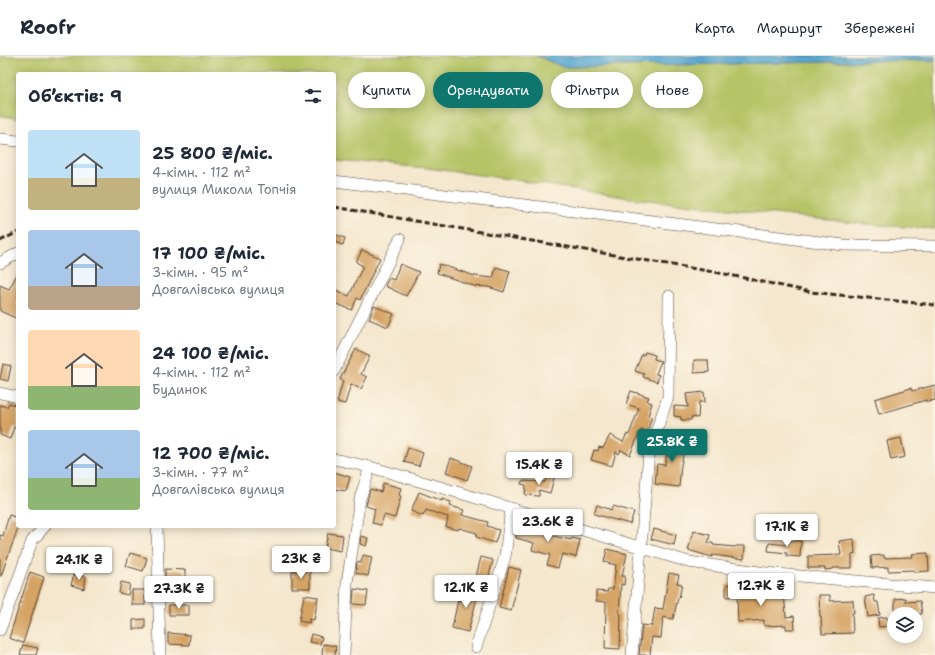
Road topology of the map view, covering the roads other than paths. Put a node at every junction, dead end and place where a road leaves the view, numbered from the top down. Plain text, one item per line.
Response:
1 (0, 139) edge
2 (16, 141) edge
3 (336, 181) edge
4 (400, 239) dead end
5 (935, 246) edge
6 (16, 253) edge
7 (0, 263) edge
8 (669, 296) dead end
9 (336, 367) edge
10 (0, 393) edge
11 (16, 397) edge
12 (336, 459) edge
13 (370, 467) junction
14 (510, 508) junction
15 (43, 528) edge
16 (157, 528) edge
17 (641, 547) junction
18 (935, 588) edge
19 (0, 630) edge
20 (476, 647) dead end
21 (160, 655) edge
22 (344, 655) edge
23 (632, 655) edge

1 - 2 street
3 - 5 street
4 - 9 street
6 - 7 street
8 - 17 street
10 - 11 street
12 - 13 street
13 - 14 street
13 - 22 street
14 - 17 street
14 - 20 street
15 - 19 street
16 - 21 street
17 - 18 street
17 - 23 street

